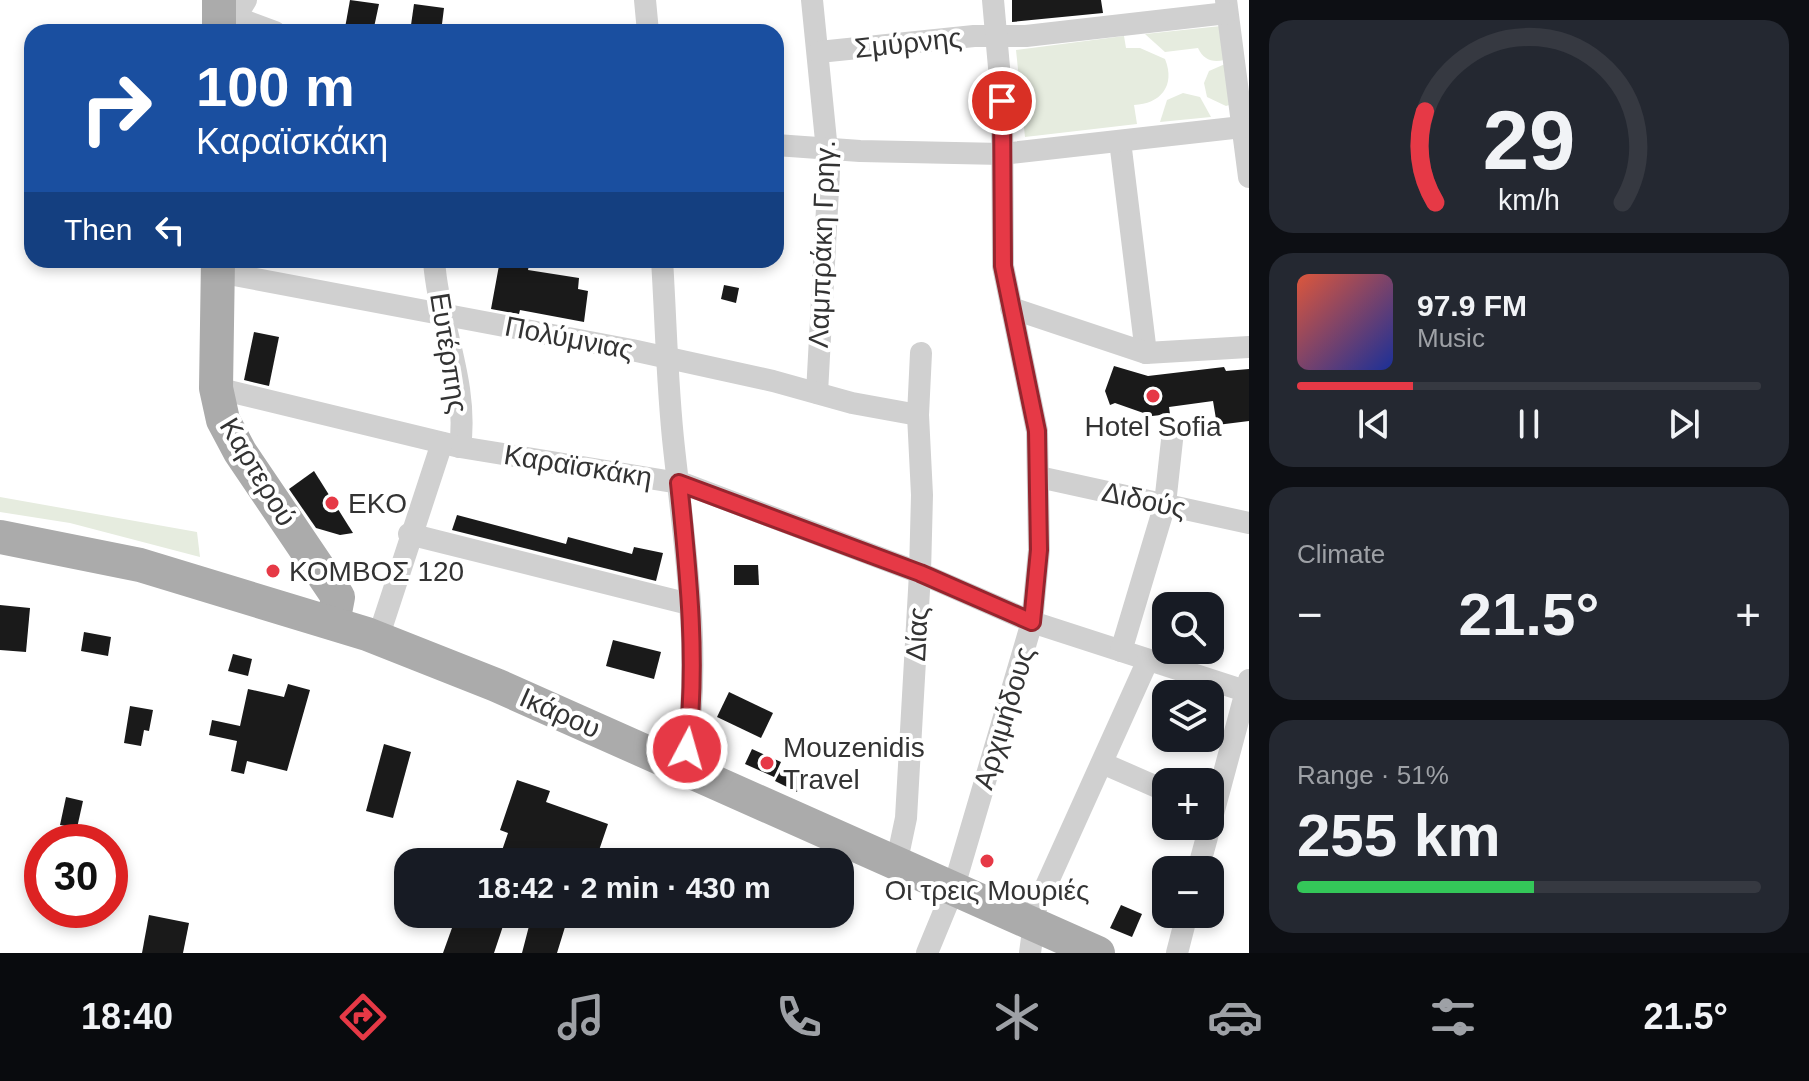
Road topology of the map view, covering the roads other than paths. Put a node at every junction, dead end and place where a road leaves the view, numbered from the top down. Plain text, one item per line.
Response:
1 (645, 0) edge
2 (812, 0) edge
3 (993, 0) edge
4 (1227, 7) edge
5 (228, 12) edge
6 (256, 24) edge
7 (647, 24) edge
8 (996, 36) junction
9 (819, 52) junction
10 (1245, 133) edge
11 (1120, 141) junction
12 (784, 146) edge
13 (828, 150) junction
14 (1002, 154) junction
15 (1249, 177) edge
16 (218, 268) edge
17 (228, 268) edge
18 (436, 268) edge
19 (662, 268) edge
20 (1011, 308) junction
21 (446, 314) junction
22 (1249, 347) edge
23 (921, 353) dead end
24 (1146, 353) junction
25 (668, 357) junction
26 (216, 388) junction
27 (817, 393) junction
28 (918, 415) junction
29 (1173, 431) dead end
30 (451, 445) junction
31 (1039, 477) junction
32 (679, 483) junction
33 (1165, 504) junction
34 (1249, 523) edge
35 (409, 534) junction
36 (0, 537) edge
37 (920, 573) junction
38 (689, 604) junction
39 (1032, 622) junction
40 (333, 623) junction
41 (378, 638) junction
42 (1121, 651) junction
43 (1148, 660) junction
44 (1247, 685) edge
45 (1239, 749) edge
46 (1102, 763) junction
47 (683, 768) junction
48 (1152, 785) edge
49 (1224, 786) edge
50 (896, 865) junction
51 (953, 890) junction
52 (1183, 928) edge
53 (1032, 939) edge
54 (927, 953) edge
55 (1098, 953) edge
56 (1177, 953) edge

1 - 7 street
2 - 9 street, Λαμπράκη Γρηγ.
3 - 8 street, Αρχιμήδους
4 - 8 street, Σμύρνης
4 - 10 street
5 - 6 street
8 - 9 street, Σμύρνης
8 - 14 street, Αρχιμήδους
9 - 13 street, Λαμπράκη Γρηγ.
10 - 11 street
10 - 15 street
11 - 14 street
11 - 24 street
12 - 13 street
13 - 14 street
13 - 27 street, Λαμπράκη Γρηγ.
14 - 20 street, Αρχιμήδους
16 - 26 main road, Καρτερού
17 - 21 street, Πολύμνιας
18 - 21 street, Ευτέρπης
19 - 25 street
20 - 24 street
20 - 31 street, Αρχιμήδους
21 - 25 street, Πολύμνιας
21 - 30 street, Ευτέρπης
22 - 24 street
23 - 28 street, Δίας
25 - 27 street, Πολύμνιας
25 - 32 street
26 - 30 street, Καραϊσκάκη
26 - 40 main road, Καρτερού
27 - 28 street, Πολύμνιας
28 - 37 street, Δίας
29 - 33 street
30 - 32 street, Καραϊσκάκη
30 - 35 street
31 - 33 street, Διδούς
31 - 39 street, Αρχιμήδους
32 - 37 street, Καραϊσκάκη
32 - 38 street
33 - 34 street, Διδούς
33 - 42 street
35 - 38 street
35 - 41 street
36 - 40 main road, Ικάρου
37 - 39 street, Καραϊσκάκη
37 - 50 street, Δίας
38 - 47 street
39 - 42 street, Καραϊσκάκη
39 - 51 street, Αρχιμήδους
40 - 41 main road, Ικάρου
41 - 47 main road, Ικάρου
42 - 43 street, Καραϊσκάκη
43 - 44 street, Καραϊσκάκη
43 - 46 street
44 - 45 street
45 - 49 street
46 - 48 street
46 - 53 street
47 - 50 main road, Ικάρου
50 - 51 main road, Ικάρου
51 - 53 main road, Ικάρου
51 - 54 street, Αρχιμήδους
52 - 56 street
53 - 55 main road, Ικάρου

